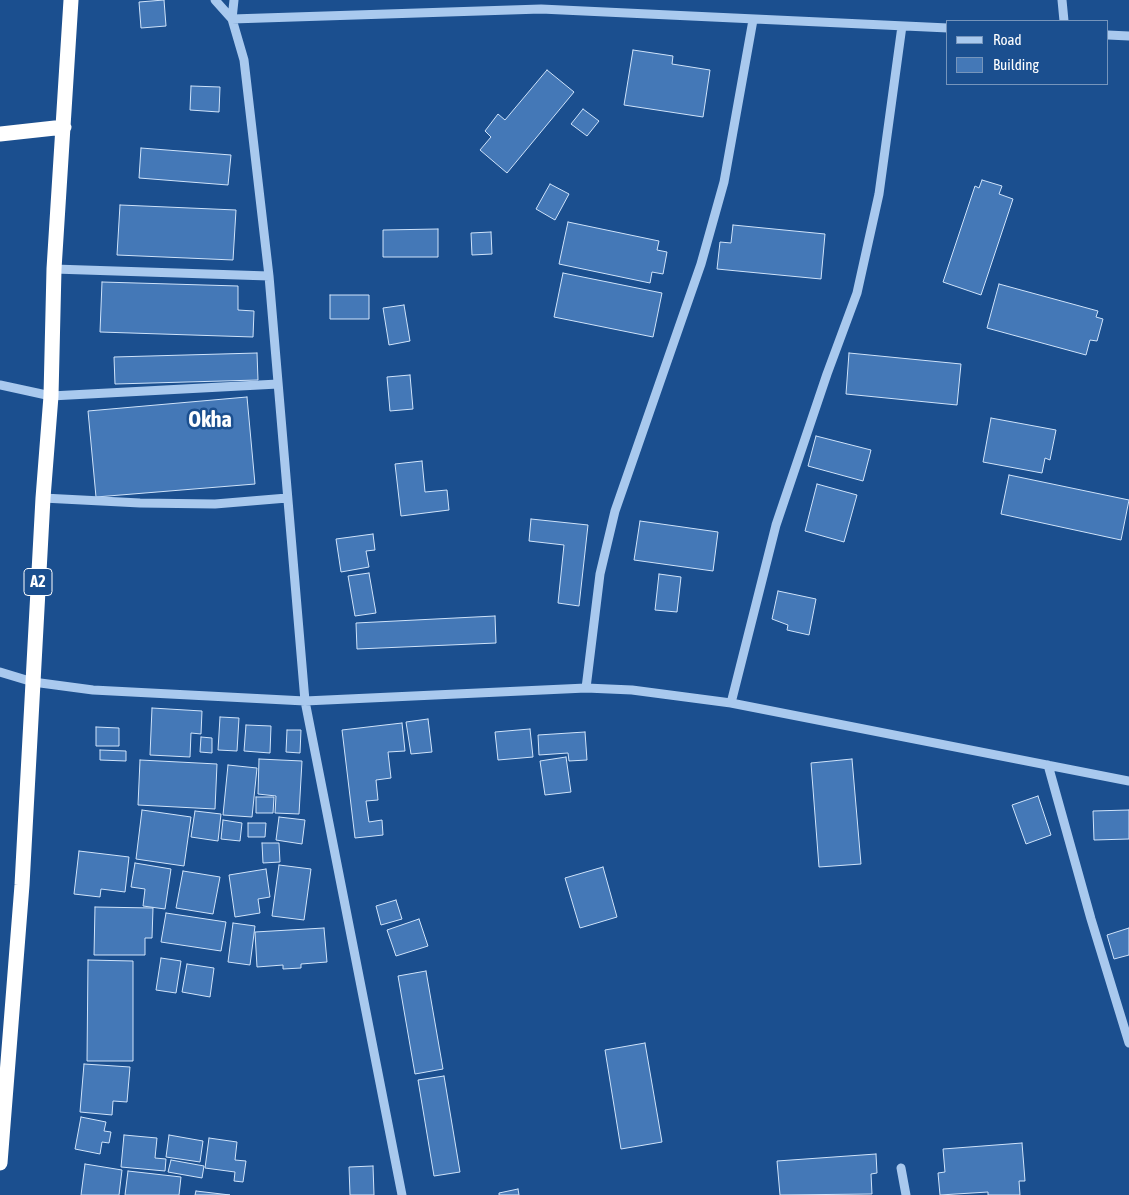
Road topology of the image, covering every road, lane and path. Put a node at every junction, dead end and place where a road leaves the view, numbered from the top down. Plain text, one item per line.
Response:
1 (70, 0) edge
2 (215, 0) edge
3 (234, 0) edge
4 (1062, 0) edge
5 (232, 19) junction
6 (753, 20) junction
7 (1064, 20) edge
8 (902, 26) junction
9 (946, 28) edge
10 (1109, 35) edge
11 (1129, 36) edge
12 (64, 127) junction
13 (0, 134) edge
14 (54, 269) junction
15 (269, 276) junction
16 (278, 384) junction
17 (0, 385) edge
18 (51, 396) junction
19 (43, 498) junction
20 (287, 498) junction
21 (0, 672) edge
22 (33, 682) junction
23 (586, 688) junction
24 (305, 701) junction
25 (731, 703) junction
26 (1048, 765) junction
27 (1129, 781) edge
28 (1129, 1043) edge
29 (0, 1163) edge
30 (901, 1168) dead end
31 (402, 1195) edge
32 (906, 1195) edge

1 - 12 highway, A2
2 - 5 street
3 - 5 street
4 - 7 street
5 - 6 street
5 - 15 street
6 - 8 street
6 - 23 street
8 - 9 street
8 - 25 street
10 - 11 street
12 - 13 highway
12 - 14 highway, A2
14 - 15 street
14 - 18 highway, A2
15 - 16 street
16 - 18 street
16 - 20 street
17 - 18 street
18 - 19 highway, A2
19 - 20 street
19 - 22 highway, A2
20 - 24 street
21 - 22 street
22 - 24 street
22 - 29 highway, A2
23 - 24 street
23 - 25 street
24 - 31 street
25 - 26 street
26 - 27 street
26 - 28 street
30 - 32 street

